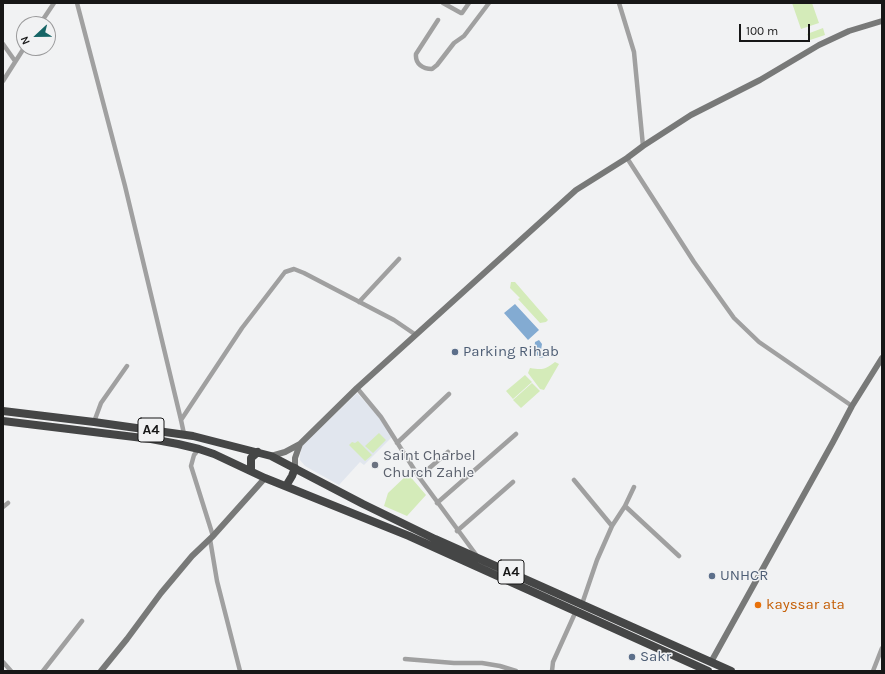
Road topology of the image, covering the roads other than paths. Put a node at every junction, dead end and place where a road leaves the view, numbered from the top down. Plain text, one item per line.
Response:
1 (54, 3) edge
2 (77, 3) edge
3 (443, 3) edge
4 (469, 3) edge
5 (489, 3) edge
6 (619, 3) edge
7 (45, 16) edge
8 (438, 20) dead end
9 (882, 21) edge
10 (3, 44) edge
11 (18, 56) edge
12 (15, 61) junction
13 (3, 81) edge
14 (643, 146) junction
15 (627, 158) junction
16 (399, 259) dead end
17 (359, 302) junction
18 (416, 335) junction
19 (882, 358) edge
20 (127, 366) dead end
21 (357, 388) junction
22 (449, 394) dead end
23 (852, 406) junction
24 (3, 412) edge
25 (181, 420) junction
26 (3, 421) edge
27 (94, 422) junction
28 (184, 434) junction
29 (516, 434) dead end
30 (397, 443) junction
31 (300, 444) junction
32 (199, 449) junction
33 (258, 452) junction
34 (448, 452) dead end
35 (271, 456) junction
36 (295, 468) junction
37 (251, 470) junction
38 (419, 477) junction
39 (265, 478) junction
40 (574, 480) dead end
41 (513, 482) dead end
42 (286, 486) junction
43 (634, 487) dead end
44 (8, 503) dead end
45 (437, 503) junction
46 (625, 506) junction
47 (3, 507) edge
48 (612, 526) junction
49 (457, 531) junction
50 (212, 537) junction
51 (679, 556) dead end
52 (478, 558) junction
53 (582, 604) junction
54 (576, 611) junction
55 (82, 621) dead end
56 (882, 648) edge
57 (406, 659) dead end
58 (3, 662) edge
59 (711, 662) junction
60 (11, 671) edge
61 (43, 671) edge
62 (101, 671) edge
63 (240, 671) edge
64 (516, 671) edge
65 (552, 671) edge
66 (706, 671) edge
67 (731, 671) edge
68 (873, 671) edge

1 - 7 street
2 - 25 street
3 - 4 street
5 - 8 street
6 - 14 street
9 - 14 street
10 - 12 street
11 - 12 street
12 - 13 street
14 - 15 street
15 - 18 street
15 - 23 street
16 - 17 street
17 - 18 street
17 - 25 street
18 - 21 street
19 - 23 street
20 - 27 street
21 - 30 street
21 - 31 street
22 - 30 street
23 - 59 street
24 - 27 highway, A4
25 - 28 street
26 - 32 highway, A4
27 - 28 highway, A4
28 - 33 highway, A4
29 - 45 street
30 - 38 street
31 - 35 street
31 - 36 street
32 - 37 highway, A4
32 - 50 street
33 - 35 highway, A4
33 - 37 highway
34 - 38 street
35 - 36 highway, A4
36 - 42 highway
36 - 52 highway, A4
37 - 39 highway, A4
38 - 45 street
39 - 42 highway, A4
39 - 50 street
40 - 48 street
41 - 49 street
42 - 54 highway, A4
43 - 46 street
44 - 47 street
45 - 49 street
46 - 48 street
46 - 51 street
48 - 53 street
49 - 52 street
50 - 62 street
50 - 63 street
52 - 53 highway, A4
53 - 59 highway, A4
54 - 65 street
54 - 66 highway, A4
55 - 61 street
56 - 68 street
57 - 64 street
58 - 60 street
59 - 67 highway, A4

